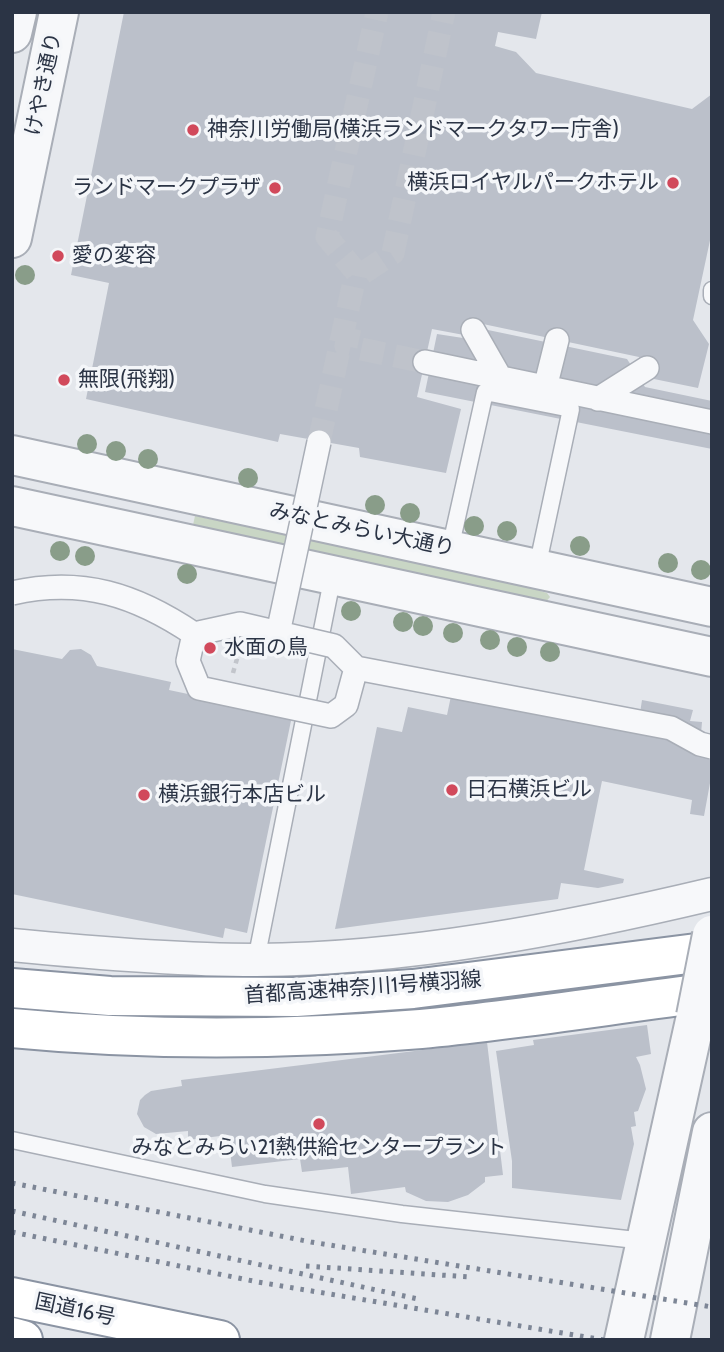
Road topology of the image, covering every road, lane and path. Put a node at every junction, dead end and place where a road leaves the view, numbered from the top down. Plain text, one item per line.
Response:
1 (17, 12) edge
2 (59, 12) edge
3 (12, 33) edge
4 (12, 238) edge
5 (712, 290) edge
6 (712, 296) edge
7 (473, 330) dead end
8 (557, 340) dead end
9 (425, 362) tunnel mouth
10 (647, 368) dead end
11 (502, 379) junction
12 (545, 388) junction
13 (598, 399) junction
14 (712, 422) edge
15 (319, 442) tunnel mouth
16 (12, 455) edge
17 (12, 506) edge
18 (450, 550) junction
19 (537, 568) junction
20 (333, 575) junction
21 (12, 593) edge
22 (712, 607) edge
23 (278, 633) junction
24 (194, 634) junction
25 (712, 657) edge
26 (355, 668) junction
27 (712, 747) edge
28 (712, 894) edge
29 (712, 935) edge
30 (12, 945) edge
31 (712, 951) edge
32 (256, 960) junction
33 (12, 981) edge
34 (12, 988) edge
35 (110, 996) junction
36 (704, 1004) edge
37 (12, 1028) edge
38 (77, 1034) junction
39 (12, 1038) edge
40 (712, 1132) edge
41 (12, 1140) edge
42 (646, 1241) junction
43 (12, 1297) edge
44 (12, 1338) edge
45 (23, 1340) edge
46 (220, 1340) edge
47 (624, 1340) edge
48 (670, 1340) edge

1 - 3 street, けやき通り
2 - 4 street, けやき通り
5 - 6 lane
7 - 11 street
8 - 12 street
9 - 11 street
10 - 13 street
11 - 12 street
12 - 13 street
13 - 14 street
15 - 23 street, bridge
16 - 18 street, みなとみらい大通り
17 - 20 street
18 - 19 street, みなとみらい大通り
18 - 19 lane
19 - 22 street, みなとみらい大通り
20 - 25 street
20 - 32 lane
21 - 24 street, bridge
23 - 24 street, bridge
23 - 26 street, bridge
24 - 26 street, bridge
26 - 27 street, bridge
28 - 32 street
29 - 36 street, bridge
30 - 32 street
31 - 35 highway, 首都高速神奈川1号横羽線
33 - 35 highway
34 - 35 highway, 首都高速神奈川1号横羽線
36 - 38 highway, 首都高速神奈川1号横羽線
36 - 42 street
37 - 38 highway, 首都高速神奈川1号横羽線
38 - 39 highway
40 - 48 street
41 - 42 lane
42 - 47 street
43 - 46 highway, 国道16号
44 - 45 highway, 国道16号

